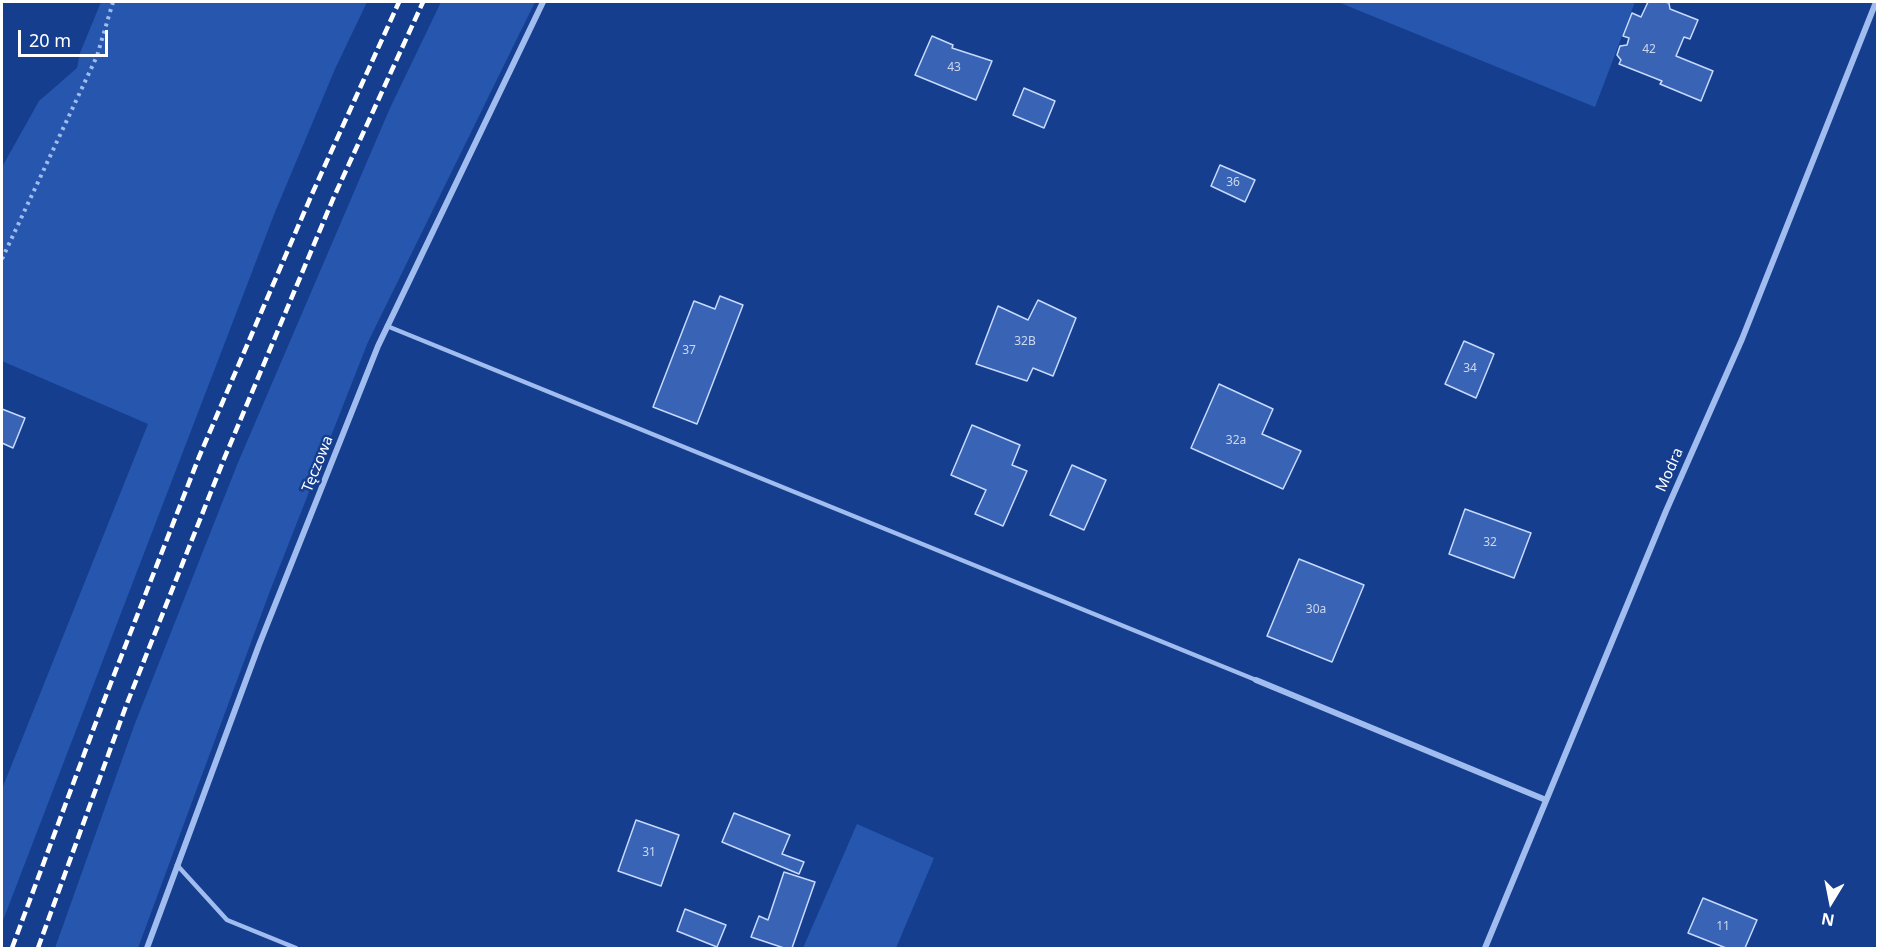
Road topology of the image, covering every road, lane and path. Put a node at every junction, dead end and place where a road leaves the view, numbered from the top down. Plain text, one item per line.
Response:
1 (113, 2) edge
2 (543, 2) edge
3 (1876, 2) edge
4 (2, 259) edge
5 (387, 326) junction
6 (1256, 680) joint
7 (1546, 800) junction
8 (177, 865) junction
9 (147, 948) edge
10 (296, 948) edge
11 (1485, 948) edge

1 - 4 path
2 - 5 street, Tęczowa
3 - 7 street, Modra
5 - 6 lane
5 - 8 street, Tęczowa
6 - 7 street
7 - 11 street, Modra
8 - 9 street, Tęczowa
8 - 10 lane

